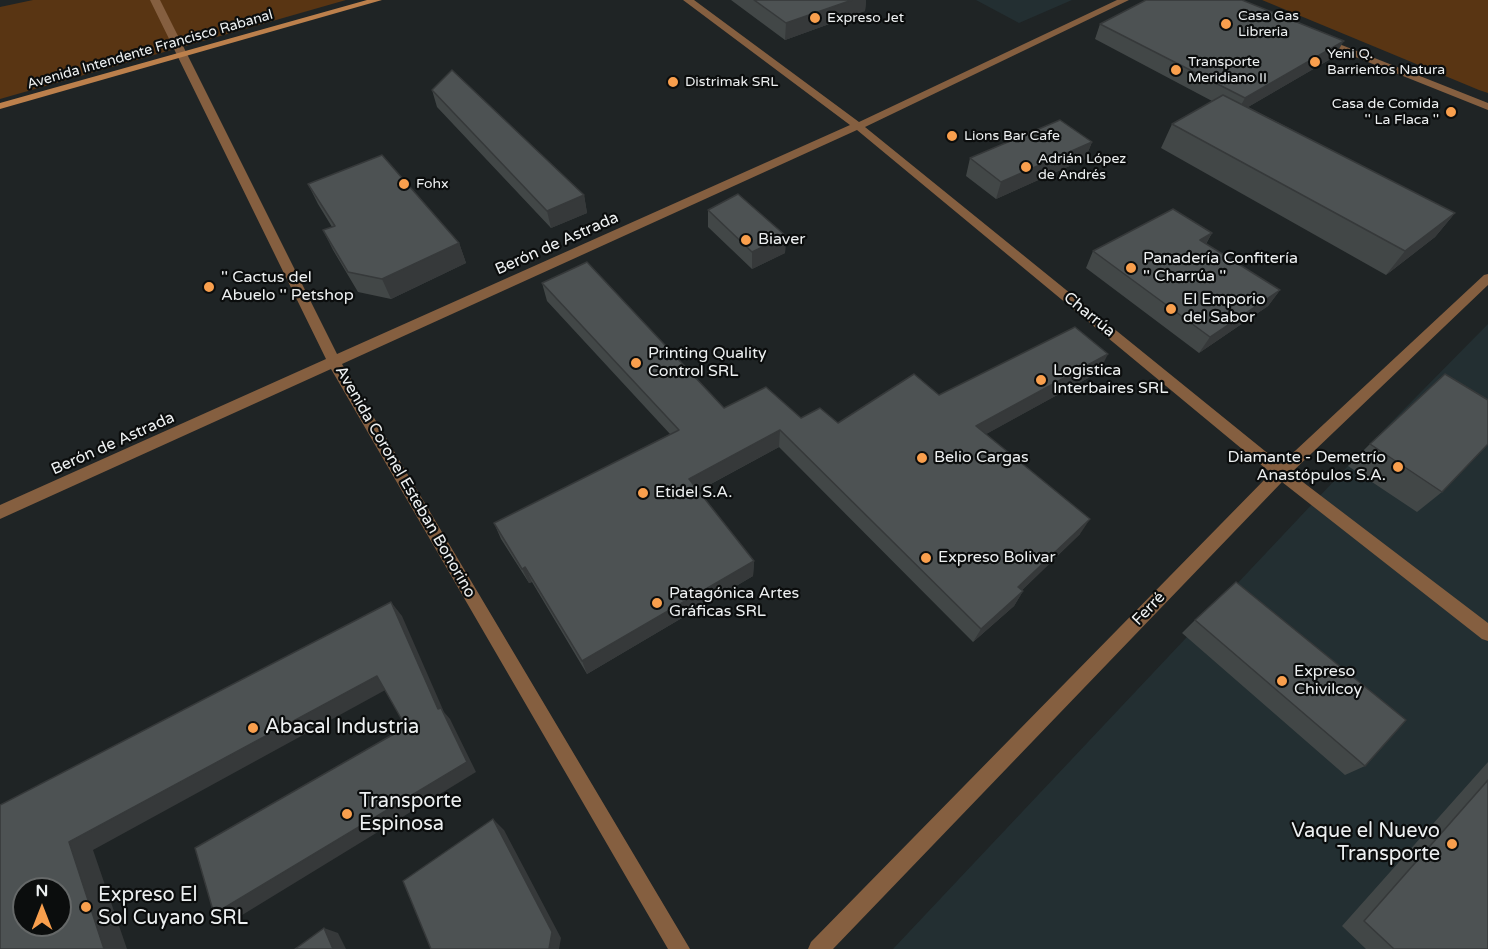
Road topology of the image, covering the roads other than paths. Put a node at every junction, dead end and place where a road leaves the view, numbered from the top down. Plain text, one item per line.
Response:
1 (155, 0) edge
2 (377, 0) edge
3 (688, 0) edge
4 (1124, 0) edge
5 (1310, 36) edge
6 (182, 54) junction
7 (0, 106) edge
8 (1488, 107) edge
9 (858, 126) junction
10 (1488, 278) edge
11 (335, 363) junction
12 (1281, 472) junction
13 (0, 512) edge
14 (1488, 633) edge
15 (680, 949) edge
16 (818, 949) edge

1 - 6 street, Avenida Coronel Esteban Bonorino
2 - 6 main road, Avenida Intendente Francisco Rabanal
3 - 9 street, Charrúa
4 - 9 street, Berón de Astrada
5 - 8 street
6 - 7 main road, Avenida Intendente Francisco Rabanal
6 - 11 street, Avenida Coronel Esteban Bonorino
9 - 11 street, Berón de Astrada
9 - 12 street, Charrúa
10 - 12 street, Ferré
11 - 13 street, Berón de Astrada
11 - 15 street, Avenida Coronel Esteban Bonorino
12 - 14 street, Charrúa
12 - 16 street, Ferré

